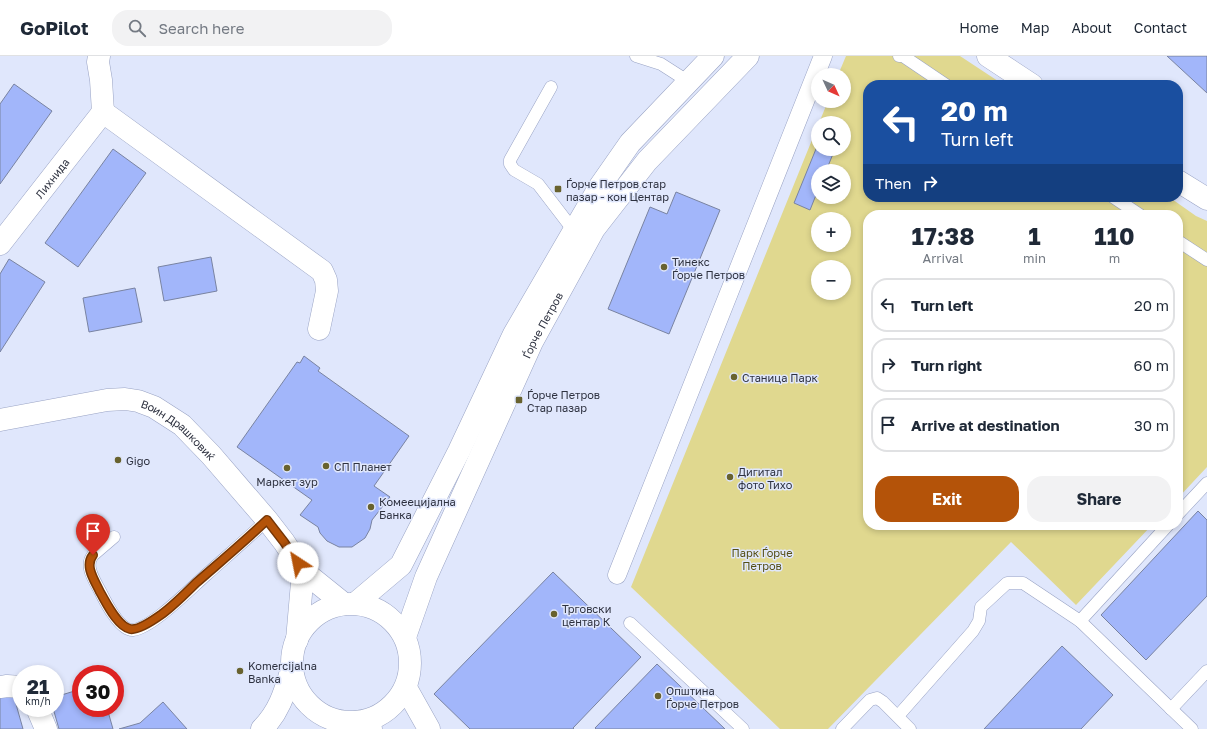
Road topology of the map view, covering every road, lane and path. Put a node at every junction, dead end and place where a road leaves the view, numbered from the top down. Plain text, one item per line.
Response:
1 (636, 56) edge
2 (713, 56) edge
3 (748, 56) edge
4 (823, 56) edge
5 (899, 56) edge
6 (988, 56) edge
7 (97, 58) edge
8 (939, 80) edge
9 (1024, 80) edge
10 (689, 82) junction
11 (551, 87) dead end
12 (103, 112) junction
13 (1183, 184) edge
14 (1207, 199) edge
15 (1120, 202) edge
16 (1132, 210) edge
17 (574, 231) junction
18 (0, 244) edge
19 (1183, 244) edge
20 (1207, 260) edge
21 (319, 329) dead end
22 (0, 420) edge
23 (1207, 483) edge
24 (1183, 509) edge
25 (267, 520) junction
26 (1163, 530) edge
27 (114, 537) dead end
28 (304, 571) junction
29 (617, 575) dead end
30 (350, 603) junction
31 (1080, 621) junction
32 (630, 623) dead end
33 (405, 637) junction
34 (297, 640) junction
35 (292, 668) junction
36 (1207, 671) edge
37 (406, 688) junction
38 (1171, 709) junction
39 (898, 716) junction
40 (41, 717) edge
41 (346, 725) edge
42 (46, 729) edge
43 (262, 729) edge
44 (429, 729) edge
45 (743, 729) edge
46 (842, 729) edge
47 (910, 729) edge
48 (1192, 729) edge

1 - 10 lane
2 - 10 street, Ѓорче Петров
3 - 33 street, Ѓорче Петров
4 - 29 street
5 - 8 lane
6 - 9 street
7 - 12 street
10 - 17 street, Ѓорче Петров
11 - 17 lane
12 - 18 street, Лихнида
12 - 21 street
13 - 14 street
15 - 16 lane
17 - 30 street, Ѓорче Петров
19 - 20 lane
22 - 25 street, Воин Драшковиќ
23 - 24 lane
25 - 27 lane
25 - 28 street, Воин Драшковиќ
26 - 31 lane
28 - 30 street, Воин Драшковиќ
28 - 34 street
30 - 33 street, Ѓорче Петров
30 - 34 street, Ѓорче Петров
31 - 38 lane
31 - 39 lane
32 - 45 lane
33 - 37 street, Ѓорче Петров
34 - 35 street, Ѓорче Петров
35 - 41 street, Ѓорче Петров
35 - 43 street, Ѓорче Петров
36 - 38 lane
37 - 41 street, Ѓорче Петров
37 - 44 street
38 - 48 lane
39 - 46 lane
39 - 47 lane
40 - 42 street

